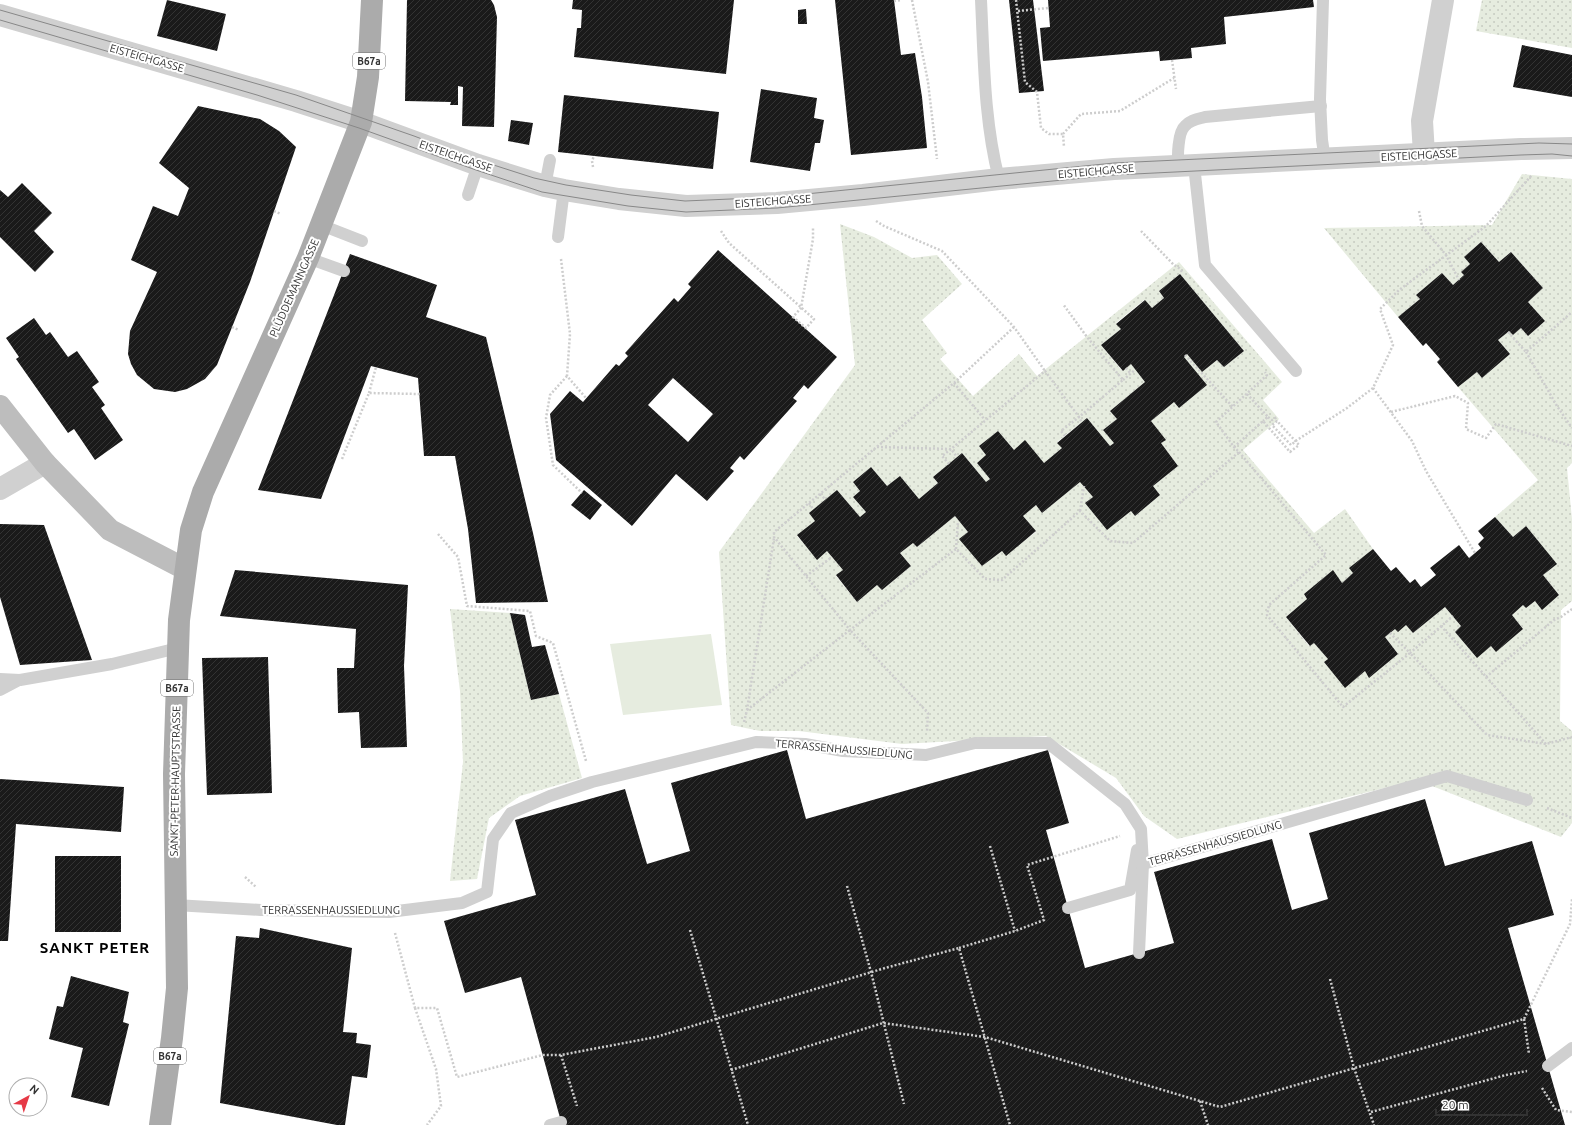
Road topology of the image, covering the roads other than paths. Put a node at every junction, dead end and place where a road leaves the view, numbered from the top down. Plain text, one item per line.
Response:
1 (372, 0) edge
2 (981, 0) edge
3 (1323, 0) edge
4 (1443, 0) edge
5 (0, 15) edge
6 (1321, 106) junction
7 (361, 122) junction
8 (1572, 148) edge
9 (1424, 154) junction
10 (550, 160) dead end
11 (1325, 160) junction
12 (478, 165) junction
13 (1187, 165) junction
14 (999, 179) junction
15 (555, 188) junction
16 (468, 195) dead end
17 (321, 225) junction
18 (558, 237) road end
19 (362, 241) dead end
20 (308, 258) junction
21 (344, 270) dead end
22 (1296, 371) dead end
23 (0, 406) edge
24 (45, 463) junction
25 (0, 489) edge
26 (185, 569) junction
27 (178, 648) junction
28 (0, 679) edge
29 (20, 680) junction
30 (0, 690) edge
31 (1527, 800) road end
32 (1141, 830) junction
33 (1143, 864) junction
34 (175, 905) junction
35 (1068, 908) dead end
36 (1139, 952) dead end
37 (1572, 1048) edge
38 (1548, 1066) dead end
39 (163, 1124) edge

1 - 7 main road, PLÜDDEMANNGASSE / B67a
2 - 14 lane
3 - 6 lane
4 - 9 street
5 - 7 street, EISTEICHGASSE
6 - 11 lane
6 - 13 lane
7 - 12 street, EISTEICHGASSE
7 - 17 main road, PLÜDDEMANNGASSE / B67a
8 - 9 street, EISTEICHGASSE
9 - 11 street, EISTEICHGASSE
10 - 15 lane
11 - 13 street, EISTEICHGASSE
12 - 15 street, EISTEICHGASSE
12 - 16 lane
13 - 14 street, EISTEICHGASSE
13 - 22 lane
14 - 15 street, EISTEICHGASSE
15 - 18 lane
17 - 19 lane
17 - 20 main road, PLÜDDEMANNGASSE / B67a
20 - 21 lane
20 - 26 main road, PLÜDDEMANNGASSE / B67a
23 - 24 main road
24 - 25 street
24 - 26 main road
26 - 27 main road, SANKT-PETER-HAUPTSTRASSE / B67a
27 - 29 lane
27 - 34 main road, SANKT-PETER-HAUPTSTRASSE / B67a
28 - 29 lane
29 - 30 lane
31 - 33 lane, TERRASSENHAUSSIEDLUNG
32 - 33 lane, TERRASSENHAUSSIEDLUNG
32 - 34 lane, TERRASSENHAUSSIEDLUNG
32 - 35 lane
33 - 36 lane
34 - 39 main road, SANKT-PETER-HAUPTSTRASSE / B67a
37 - 38 lane

